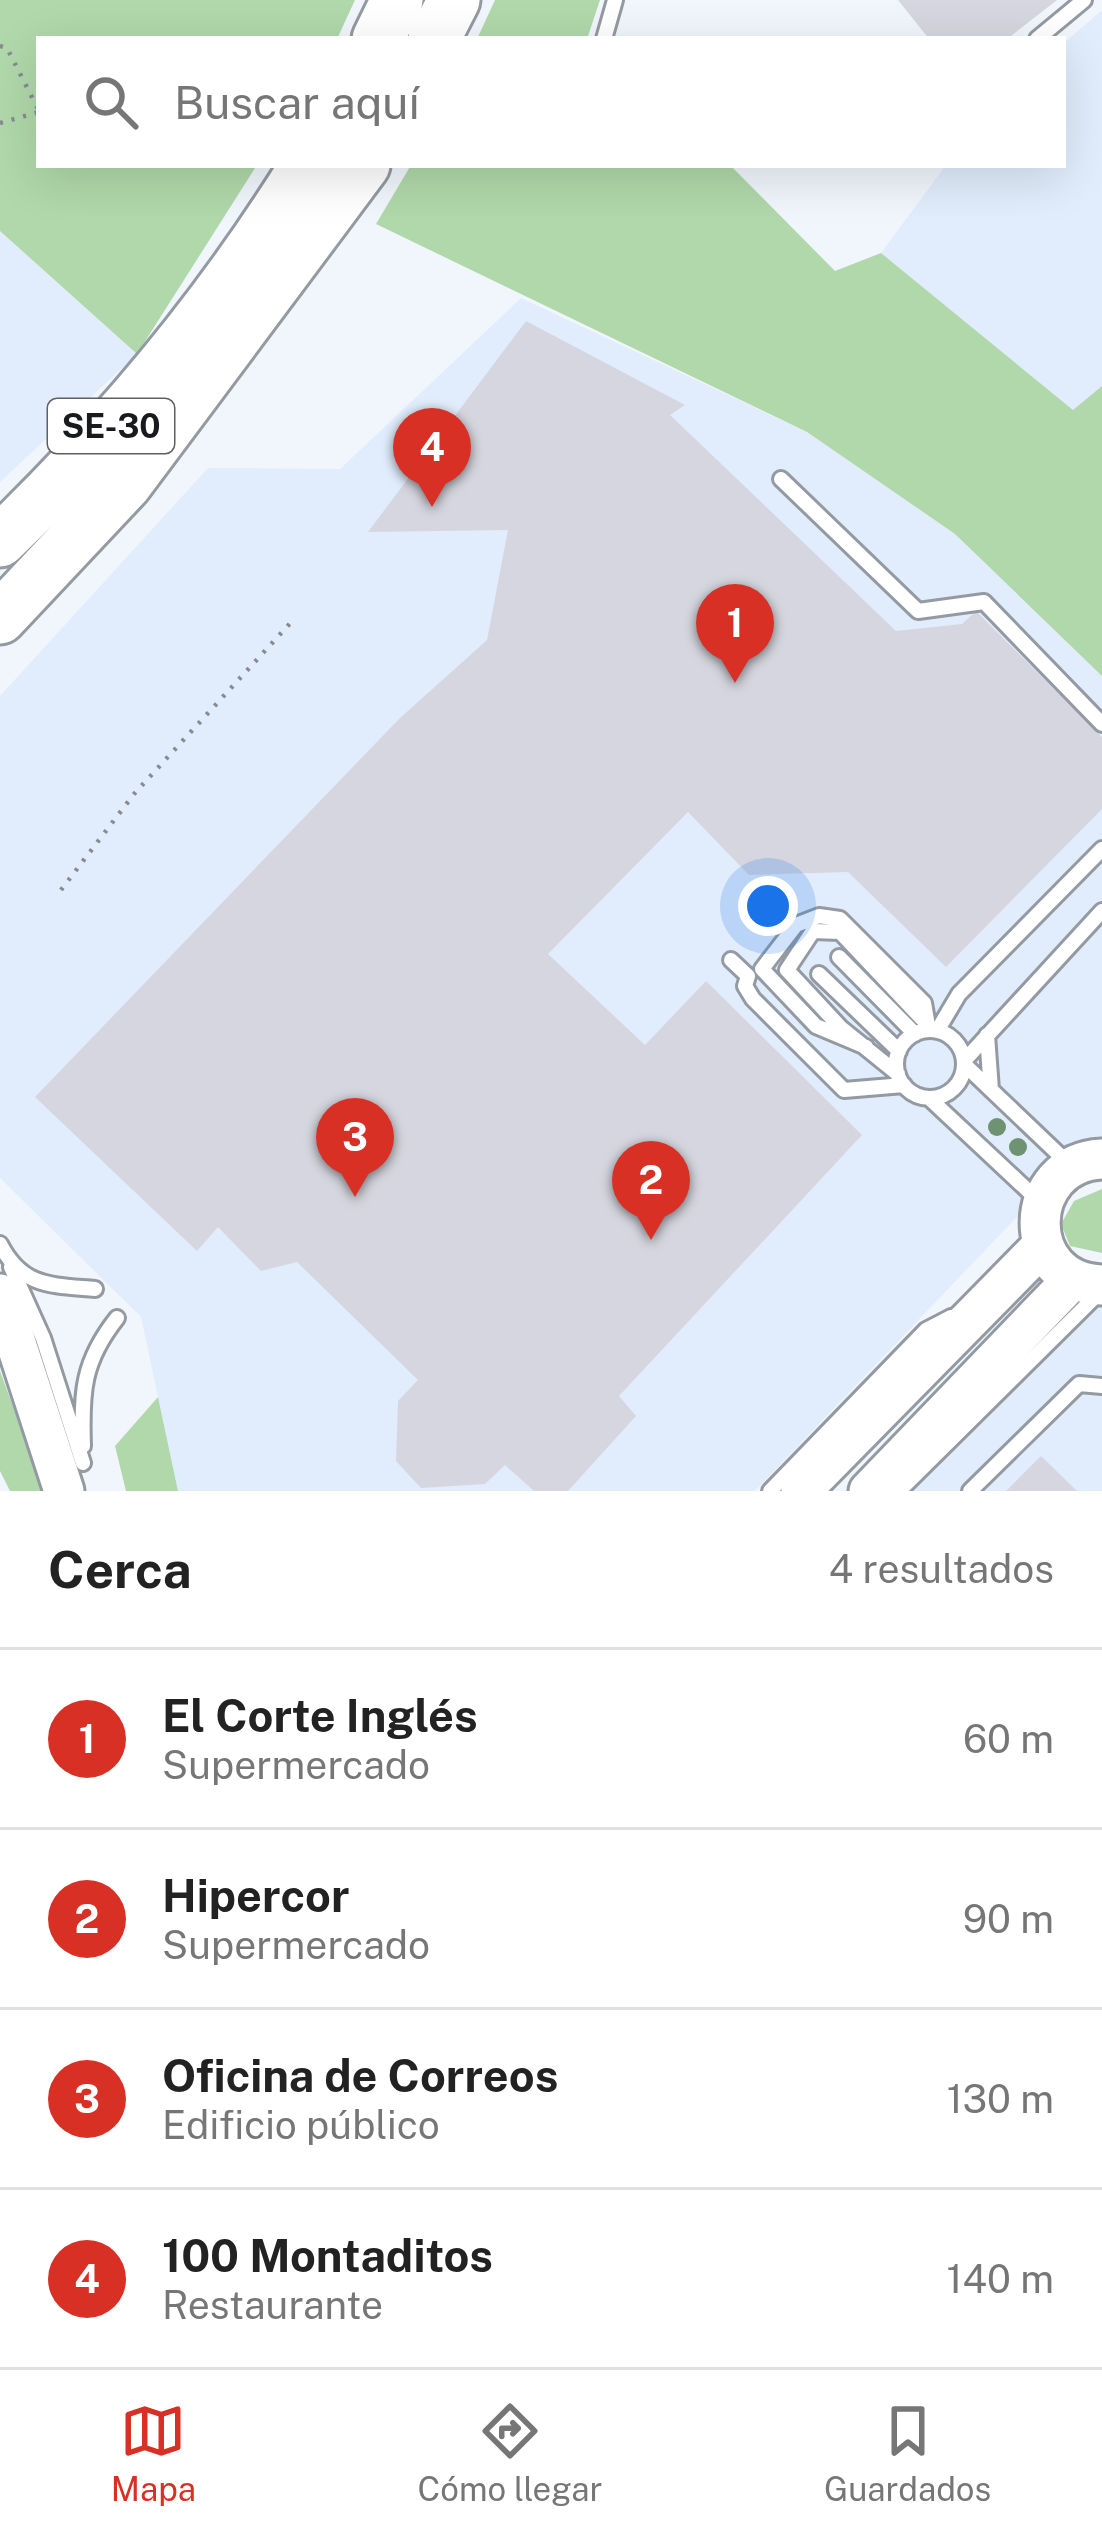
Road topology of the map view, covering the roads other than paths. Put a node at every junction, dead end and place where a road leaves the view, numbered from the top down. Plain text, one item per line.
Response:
1 (397, 0) edge
2 (454, 0) edge
3 (615, 0) edge
4 (1084, 0) edge
5 (379, 36) edge
6 (436, 36) edge
7 (605, 36) edge
8 (1041, 36) edge
9 (306, 168) edge
10 (362, 168) edge
11 (237, 308) junction
12 (782, 479) dead end
13 (0, 541) edge
14 (0, 570) edge
15 (0, 618) edge
16 (1102, 724) edge
17 (1102, 848) edge
18 (1102, 911) edge
19 (839, 957) dead end
20 (730, 961) dead end
21 (755, 972) junction
22 (819, 974) dead end
23 (928, 1030) junction
24 (987, 1035) junction
25 (866, 1047) junction
26 (899, 1051) junction
27 (964, 1063) junction
28 (901, 1080) junction
29 (991, 1090) junction
30 (929, 1098) junction
31 (1086, 1162) edge
32 (1041, 1203) junction
33 (0, 1244) edge
34 (1042, 1246) junction
35 (6, 1280) edge
36 (1092, 1285) edge
37 (94, 1289) dead end
38 (993, 1295) junction
39 (117, 1318) dead end
40 (1102, 1386) edge
41 (74, 1477) edge
42 (770, 1491) edge
43 (801, 1491) edge
44 (869, 1491) edge
45 (899, 1491) edge
46 (970, 1491) edge

1 - 5 highway
2 - 6 highway
3 - 7 lane
4 - 8 lane
9 - 11 highway
10 - 11 highway
11 - 13 highway, SE-30
11 - 14 highway
11 - 15 highway
12 - 16 lane
17 - 23 lane
18 - 24 lane
19 - 23 lane
20 - 21 lane
21 - 23 lane
21 - 25 lane
21 - 28 lane
22 - 26 lane
23 - 25 lane
23 - 26 lane
23 - 27 lane
24 - 27 lane
24 - 29 lane
25 - 28 lane
26 - 28 lane
27 - 29 lane
27 - 30 lane
28 - 30 lane
29 - 31 lane
30 - 32 lane
31 - 32 main road
32 - 34 main road
33 - 35 lane
34 - 36 main road
34 - 38 main road
35 - 37 lane
35 - 41 main road
36 - 44 main road
36 - 45 lane
38 - 42 lane
38 - 43 main road
39 - 41 lane
40 - 46 lane

